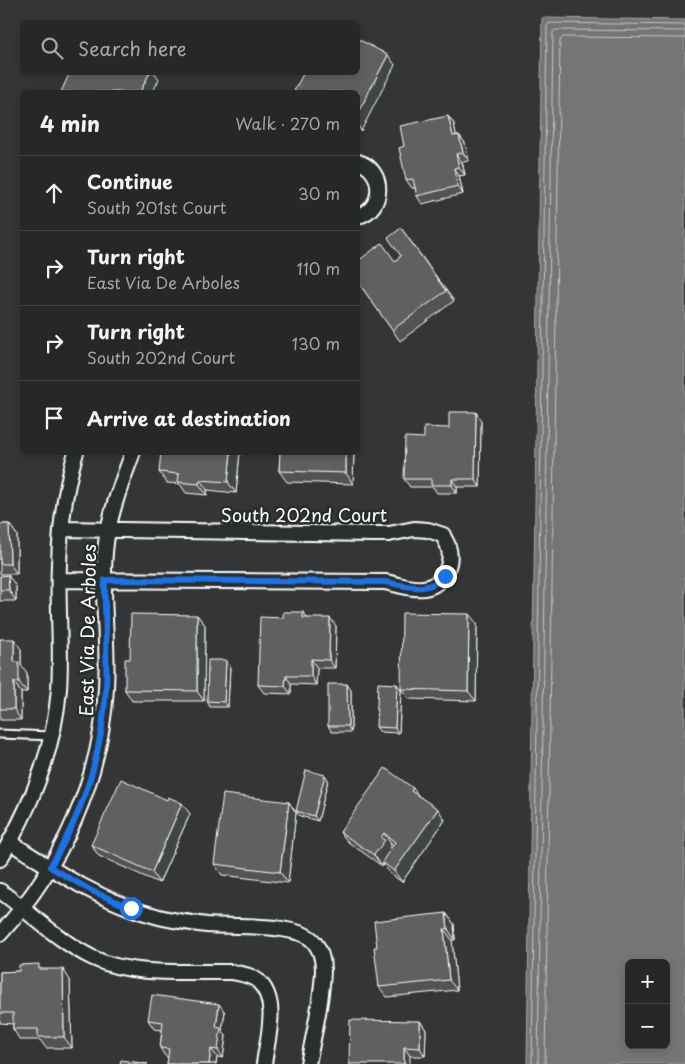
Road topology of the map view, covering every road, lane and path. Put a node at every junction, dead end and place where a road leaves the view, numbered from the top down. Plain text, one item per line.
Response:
1 (360, 163) edge
2 (360, 215) edge
3 (75, 455) edge
4 (132, 455) edge
5 (61, 529) junction
6 (109, 530) junction
7 (59, 580) junction
8 (105, 580) junction
9 (0, 734) edge
10 (52, 736) junction
11 (10, 842) junction
12 (0, 859) edge
13 (50, 867) junction
14 (0, 892) edge
15 (23, 907) junction
16 (0, 934) edge
17 (264, 1064) edge
18 (308, 1064) edge

1 - 2 street
3 - 5 street, East Via De Arboles
4 - 6 street, East Via De Arboles
5 - 6 street, South 202nd Court
5 - 7 street, East Via De Arboles
6 - 8 street, East Via De Arboles
6 - 8 street, South 202nd Court
7 - 8 street, South 202nd Court
7 - 10 street, East Via De Arboles
8 - 13 street, East Via De Arboles
9 - 10 lane
10 - 11 street, East Via De Arboles
11 - 12 street, East Via De Arboles
11 - 13 street
13 - 15 street, East Via De Arboles
13 - 18 street
14 - 15 street
15 - 16 street, East Via De Arboles
15 - 17 street

